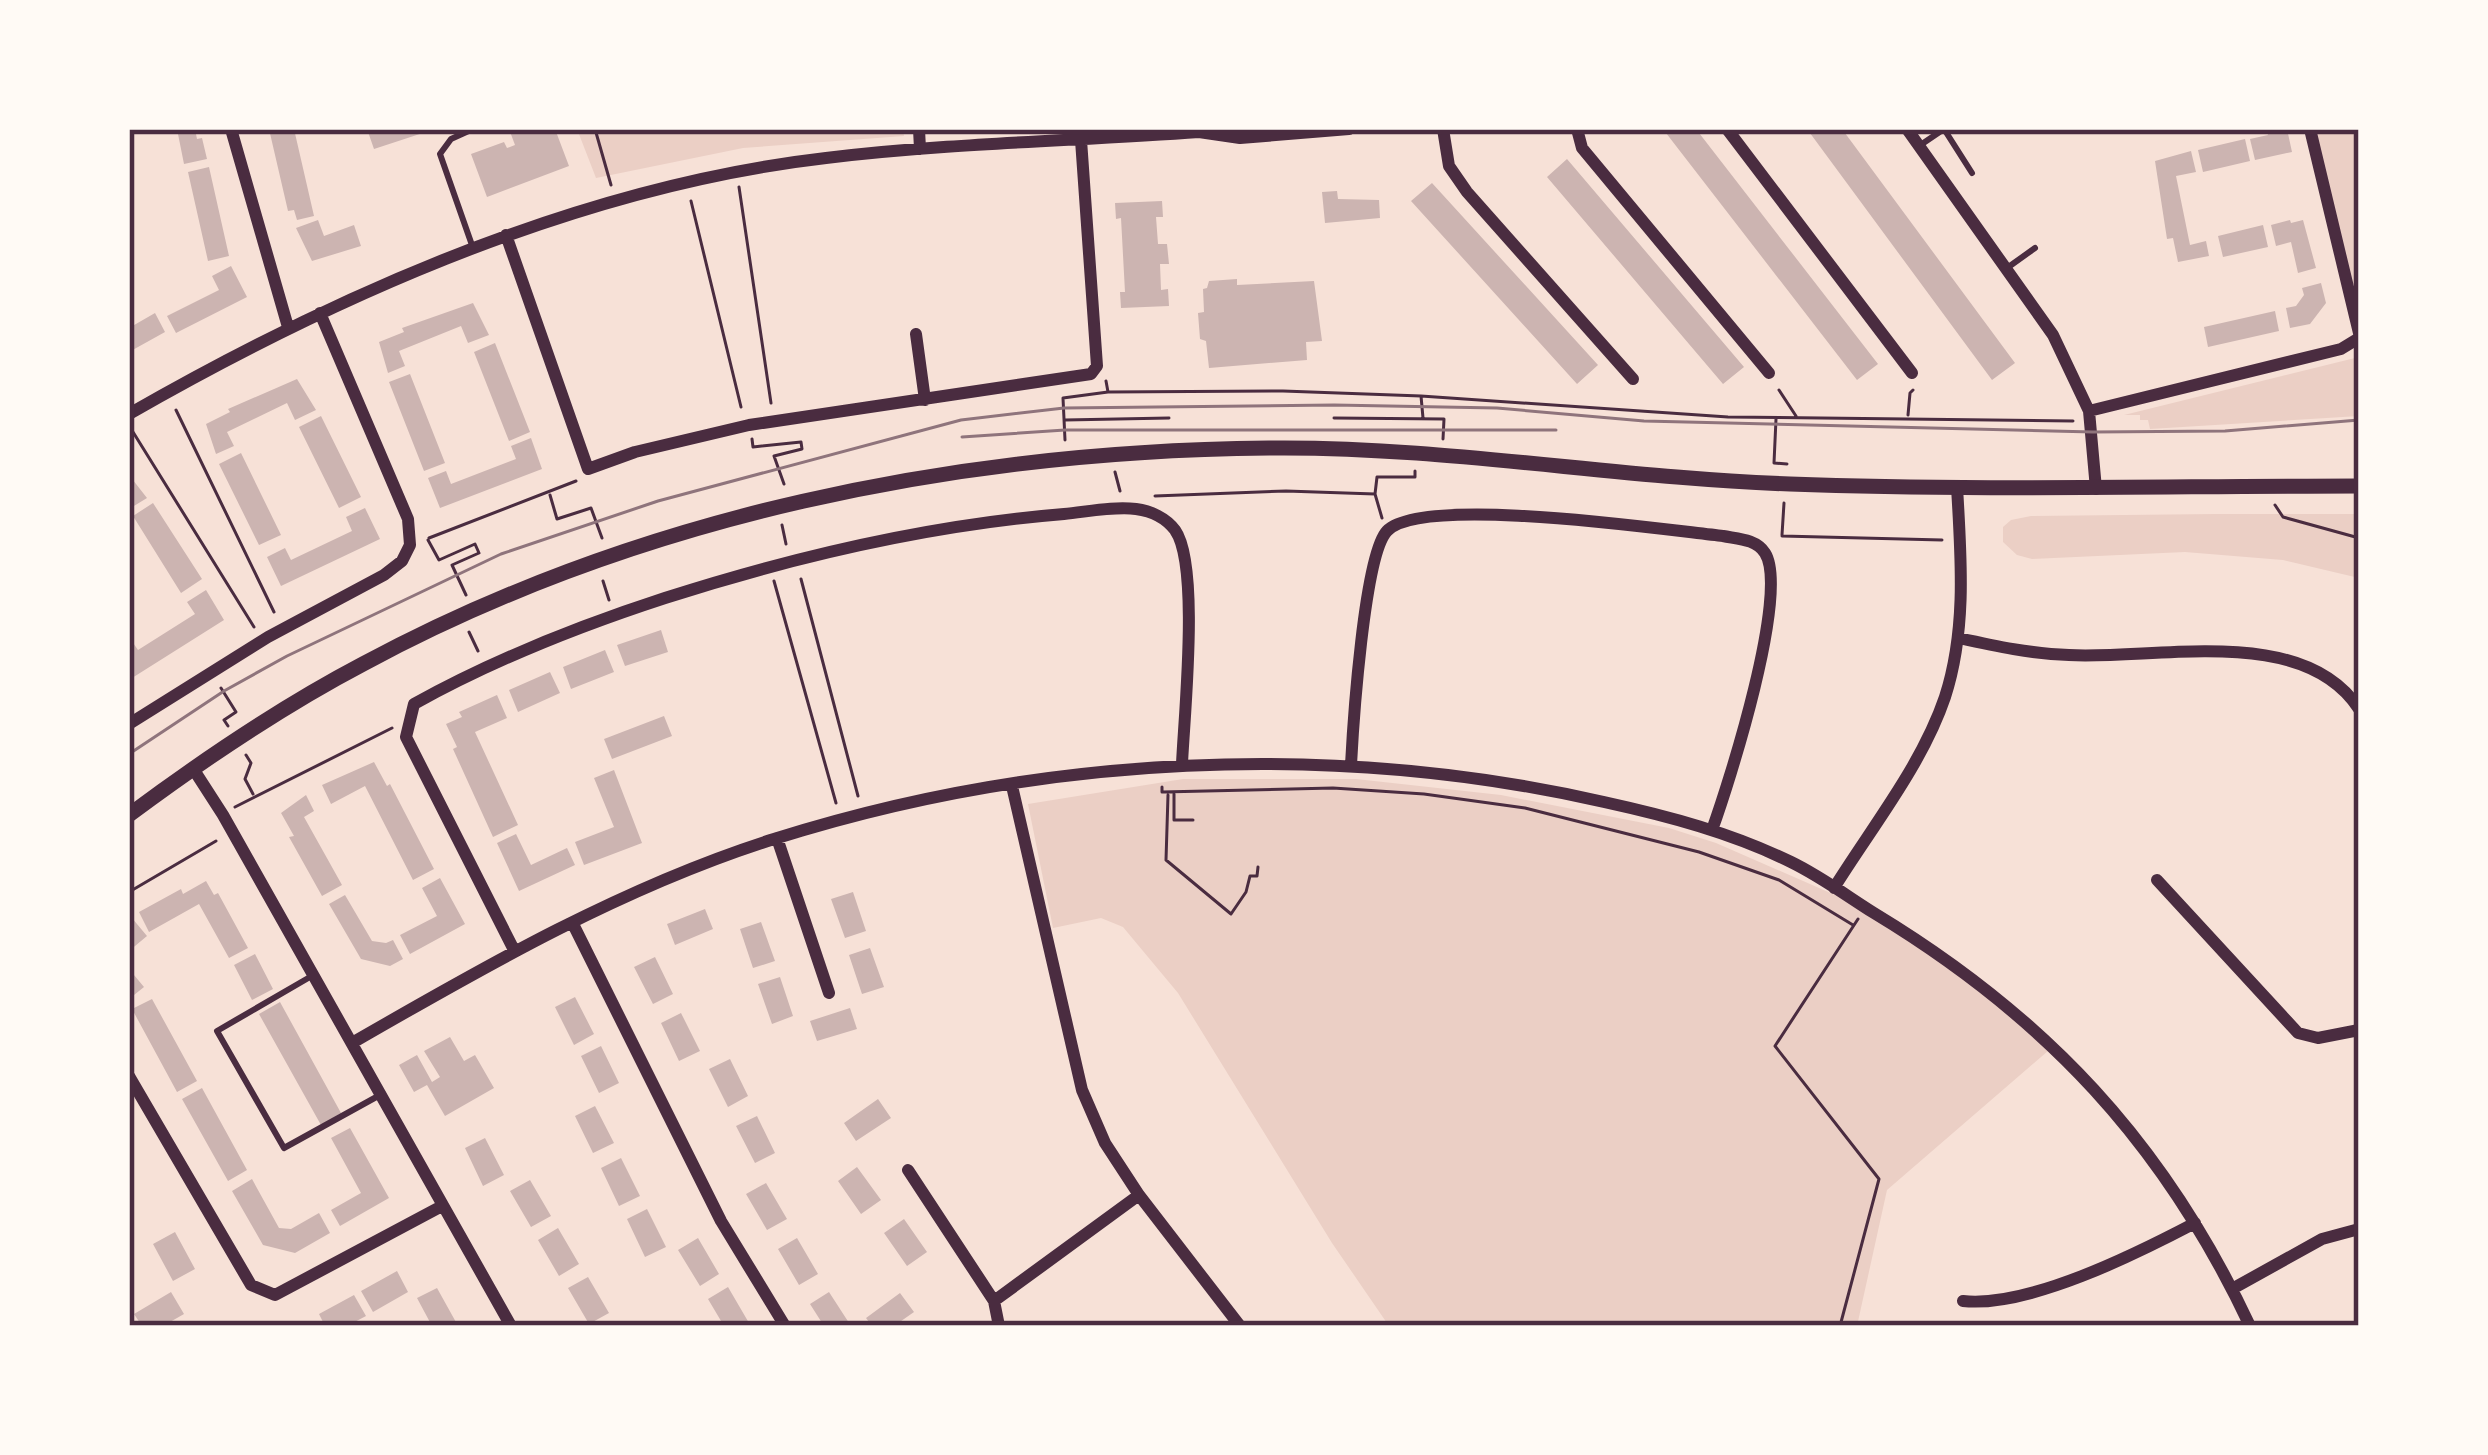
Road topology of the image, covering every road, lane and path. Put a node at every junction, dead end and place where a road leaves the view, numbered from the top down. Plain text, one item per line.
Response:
1 (231, 129) edge
2 (473, 129) edge
3 (919, 129) edge
4 (1349, 129) edge
5 (1443, 129) edge
6 (1576, 129) edge
7 (1727, 129) edge
8 (1907, 129) edge
9 (1944, 129) edge
10 (2310, 129) edge
11 (597, 131) edge
12 (1198, 131) edge
13 (1081, 140) junction
14 (1919, 146) junction
15 (920, 149) junction
16 (1972, 172) dead end
17 (737, 173) junction
18 (609, 176) dead end
19 (686, 183) junction
20 (506, 236) junction
21 (472, 248) junction
22 (2035, 248) dead end
23 (2007, 268) junction
24 (320, 313) junction
25 (288, 327) junction
26 (916, 334) dead end
27 (2359, 336) edge
28 (1100, 373) junction
29 (1769, 373) joint
30 (1912, 373) joint
31 (1633, 379) dead end
32 (167, 392) junction
33 (1108, 392) junction
34 (1421, 396) junction
35 (925, 400) junction
36 (129, 414) edge
37 (2090, 416) junction
38 (1796, 417) junction
39 (1169, 418) dead end
40 (1334, 418) dead end
41 (1908, 418) junction
42 (1064, 420) junction
43 (774, 422) junction
44 (129, 425) edge
45 (747, 426) junction
46 (1065, 430) dead end
47 (1109, 453) junction
48 (1416, 455) junction
49 (588, 469) junction
50 (2359, 486) edge
51 (1957, 487) junction
52 (2269, 488) junction
53 (2096, 489) junction
54 (1375, 494) junction
55 (1143, 496) dead end
56 (777, 508) junction
57 (1125, 509) junction
58 (1386, 531) junction
59 (1782, 536) dead end
60 (2359, 538) edge
61 (1960, 541) junction
62 (794, 562) junction
63 (770, 568) junction
64 (463, 616) junction
65 (282, 629) junction
66 (1959, 638) junction
67 (262, 640) junction
68 (486, 669) junction
69 (210, 672) junction
70 (2359, 710) edge
71 (411, 718) junction
72 (129, 724) edge
73 (237, 742) junction
74 (1182, 764) junction
75 (1351, 765) junction
76 (1161, 767) junction
77 (194, 770) junction
78 (1012, 786) junction
79 (1171, 792) junction
80 (254, 796) junction
81 (223, 814) junction
82 (129, 815) edge
83 (863, 815) junction
84 (1193, 820) dead end
85 (840, 821) junction
86 (1712, 830) junction
87 (233, 832) junction
88 (777, 838) junction
89 (1258, 867) dead end
90 (2157, 880) dead end
91 (1834, 887) junction
92 (129, 892) edge
93 (1867, 909) junction
94 (573, 924) junction
95 (1852, 925) junction
96 (514, 950) junction
97 (314, 976) junction
98 (829, 993) dead end
99 (2359, 1030) edge
100 (352, 1043) junction
101 (129, 1076) edge
102 (382, 1094) junction
103 (908, 1170) dead end
104 (1139, 1195) junction
105 (442, 1206) junction
106 (2194, 1223) junction
107 (2359, 1229) edge
108 (2232, 1289) junction
109 (994, 1301) junction
110 (1963, 1301) dead end
111 (511, 1326) edge
112 (785, 1326) edge
113 (999, 1326) edge
114 (1240, 1326) edge
115 (1840, 1326) edge
116 (2250, 1326) edge

1 - 25 street
2 - 21 lane
3 - 15 street
4 - 12 street
5 - 31 street
6 - 29 street
7 - 30 street
8 - 14 street
9 - 14 lane
9 - 16 lane
10 - 27 street
11 - 18 path
12 - 13 street
13 - 15 street
13 - 28 street
14 - 23 street
15 - 17 street
17 - 19 street
17 - 43 path
19 - 20 street
19 - 45 path
20 - 21 street
20 - 49 street
21 - 24 street
22 - 23 lane
23 - 37 street
24 - 25 street
24 - 65 street
25 - 32 street
26 - 35 street
27 - 37 street
28 - 33 path
28 - 35 street
29 - 38 path
30 - 41 path
32 - 36 street
32 - 65 path
33 - 34 path
33 - 42 path
34 - 38 path
34 - 40 path
35 - 43 street
37 - 41 path
37 - 53 street
38 - 41 path
39 - 42 path
42 - 46 path
43 - 45 street
44 - 67 path
45 - 49 street
45 - 56 path
47 - 48 street
47 - 56 street
47 - 57 path
48 - 51 street
48 - 54 path
49 - 64 path
50 - 52 street
51 - 53 street
51 - 61 street
52 - 53 street
52 - 60 path
54 - 55 path
54 - 58 path
56 - 62 path
56 - 64 street
57 - 62 street
57 - 74 street
58 - 75 street
58 - 86 street
59 - 61 path
61 - 66 street
62 - 63 street
62 - 83 path
63 - 68 street
63 - 85 path
64 - 68 path
64 - 73 street
65 - 67 street
66 - 70 street
66 - 91 street
67 - 69 street
68 - 71 street
69 - 72 street
69 - 73 path
71 - 80 path
71 - 96 street
73 - 77 street
73 - 80 path
74 - 75 street
74 - 76 street
75 - 86 street
76 - 78 street
76 - 79 path
77 - 81 street
77 - 82 street
78 - 83 street
78 - 104 street
79 - 84 path
79 - 89 path
79 - 95 path
80 - 81 path
81 - 87 street
83 - 85 street
85 - 88 street
86 - 91 street
87 - 92 path
87 - 97 street
88 - 94 street
88 - 98 street
90 - 99 street
91 - 93 street
93 - 95 path
93 - 106 street
94 - 96 street
94 - 112 street
95 - 115 path
96 - 100 street
97 - 100 street
97 - 102 lane
100 - 102 street
101 - 105 street
102 - 105 street
103 - 109 street
104 - 109 street
104 - 114 street
105 - 111 street
106 - 108 street
106 - 110 street
107 - 108 street
108 - 116 street
109 - 113 street

